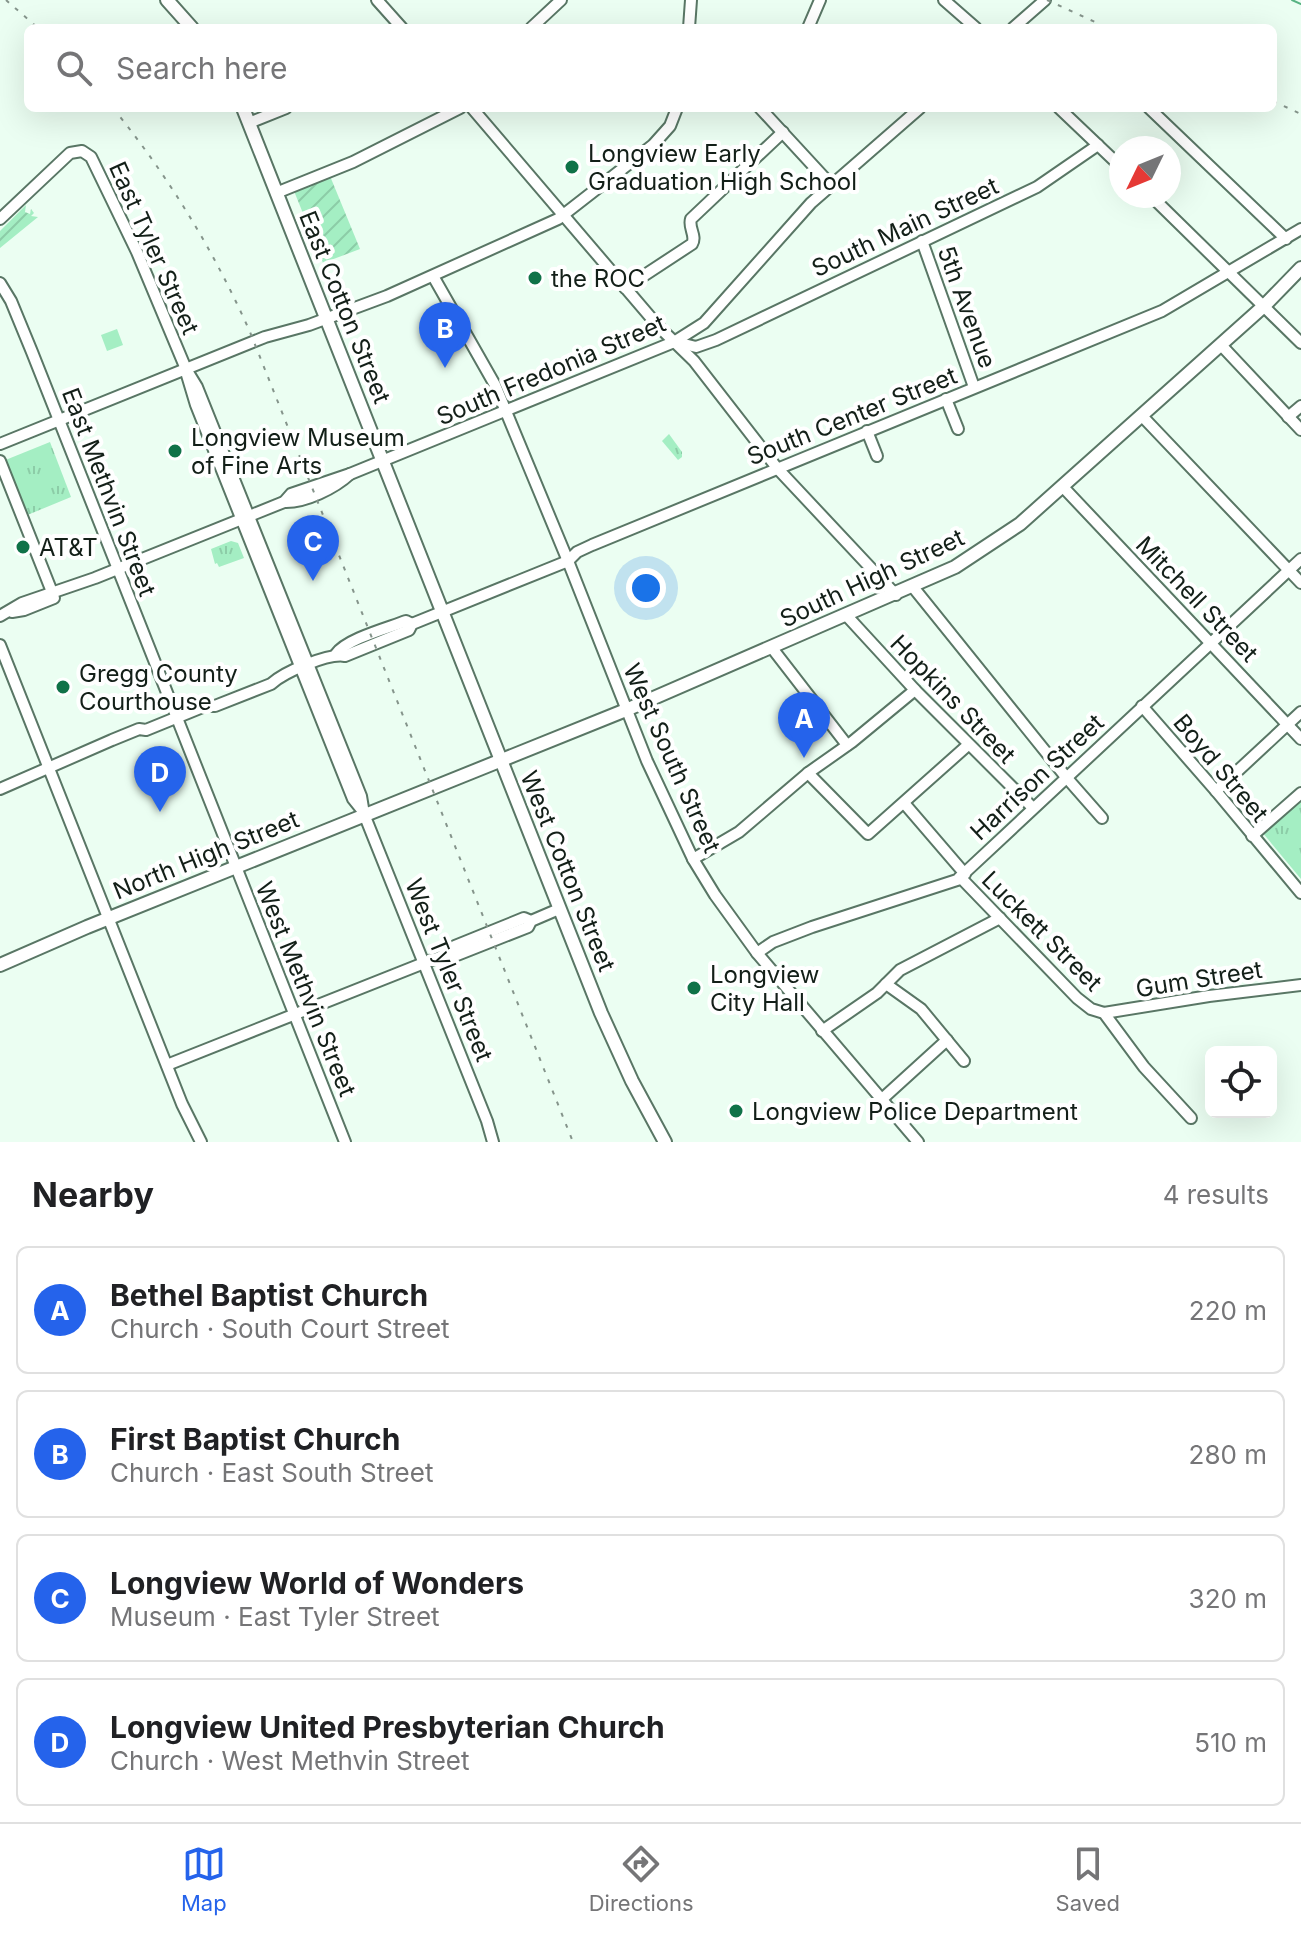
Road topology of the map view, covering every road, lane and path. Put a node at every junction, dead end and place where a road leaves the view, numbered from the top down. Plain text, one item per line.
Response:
1 (167, 0) edge
2 (377, 0) edge
3 (561, 0) edge
4 (691, 0) edge
5 (820, 0) edge
6 (944, 0) edge
7 (1045, 0) edge
8 (188, 24) edge
9 (398, 24) edge
10 (535, 24) edge
11 (689, 24) edge
12 (810, 24) edge
13 (971, 24) edge
14 (1018, 24) edge
15 (245, 112) edge
16 (276, 112) edge
17 (452, 112) edge
18 (475, 112) edge
19 (675, 112) edge
20 (764, 112) edge
21 (774, 112) edge
22 (915, 112) edge
23 (1063, 112) edge
24 (1153, 112) edge
25 (772, 121) junction
26 (249, 123) junction
27 (783, 132) junction
28 (1098, 145) junction
29 (1109, 156) edge
30 (831, 185) junction
31 (276, 193) junction
32 (1164, 208) edge
33 (564, 215) junction
34 (0, 219) edge
35 (1301, 229) edge
36 (1286, 239) junction
37 (922, 241) junction
38 (1301, 268) edge
39 (1231, 272) junction
40 (433, 276) junction
41 (0, 283) edge
42 (625, 288) junction
43 (1265, 305) junction
44 (326, 319) junction
45 (699, 328) junction
46 (724, 334) junction
47 (674, 342) junction
48 (1301, 343) edge
49 (1221, 345) junction
50 (186, 369) junction
51 (974, 387) junction
52 (946, 399) junction
53 (1301, 406) edge
54 (507, 412) junction
55 (1142, 416) junction
56 (1288, 417) junction
57 (59, 420) junction
58 (958, 429) dead end
59 (1301, 430) edge
60 (867, 431) junction
61 (0, 444) edge
62 (877, 456) dead end
63 (0, 461) edge
64 (383, 461) junction
65 (777, 468) junction
66 (1063, 487) junction
67 (245, 517) junction
68 (1301, 559) edge
69 (568, 561) junction
70 (117, 569) junction
71 (1289, 570) junction
72 (95, 578) junction
73 (1301, 583) edge
74 (913, 587) junction
75 (52, 592) junction
76 (896, 595) junction
77 (443, 610) junction
78 (5, 614) edge
79 (847, 616) junction
80 (1210, 641) junction
81 (0, 645) edge
82 (772, 648) junction
83 (305, 666) junction
84 (915, 690) junction
85 (1142, 706) junction
86 (626, 710) junction
87 (1301, 712) edge
88 (177, 717) junction
89 (1287, 724) junction
90 (1301, 739) edge
91 (847, 745) junction
92 (968, 745) junction
93 (501, 761) junction
94 (50, 768) junction
95 (808, 773) junction
96 (1066, 777) junction
97 (0, 789) edge
98 (430, 789) joint
99 (1216, 791) junction
100 (1301, 793) edge
101 (904, 803) junction
102 (1033, 808) junction
103 (364, 814) junction
104 (1102, 818) dead end
105 (1252, 836) junction
106 (693, 859) junction
107 (235, 867) junction
108 (962, 876) junction
109 (1301, 893) edge
110 (559, 909) junction
111 (109, 918) junction
112 (1000, 918) junction
113 (757, 953) junction
114 (424, 963) junction
115 (0, 965) edge
116 (886, 984) junction
117 (1301, 985) edge
118 (1104, 1013) junction
119 (295, 1014) junction
120 (822, 1031) junction
121 (947, 1040) junction
122 (964, 1061) dead end
123 (167, 1065) junction
124 (881, 1100) junction
125 (1191, 1118) dead end
126 (201, 1142) edge
127 (345, 1142) edge
128 (493, 1142) edge
129 (665, 1142) edge
130 (918, 1142) edge

1 - 8 main road
2 - 9 street
3 - 10 street
4 - 11 street
5 - 12 street
6 - 13 street
7 - 14 street
15 - 26 main road, East Cotton Street
16 - 26 street
17 - 31 street
18 - 33 street
19 - 33 street
20 - 25 street
21 - 25 street
22 - 30 street, South Fredonia Street
23 - 28 street
24 - 36 street
25 - 27 street
26 - 31 main road, East Cotton Street
27 - 30 street
27 - 42 street
28 - 29 street
28 - 37 street, South Main Street
30 - 45 street, South Fredonia Street
31 - 44 main road, East Cotton Street
32 - 39 street
33 - 40 street
33 - 42 street
34 - 50 street, East Tyler Street
35 - 36 street, South Center Street
36 - 39 street, South Center Street
37 - 46 street, South Main Street
37 - 51 street, 5th Avenue
38 - 43 main road, South High Street
39 - 43 street
39 - 51 street, South Center Street
40 - 44 street
40 - 54 street, West South Street
41 - 57 street, East Methvin Street
42 - 47 street
43 - 48 street
43 - 49 main road, South High Street
44 - 50 street
44 - 64 main road, East Cotton Street
45 - 46 street
45 - 47 street, South Fredonia Street
46 - 47 street, South Main Street
47 - 54 street, South Fredonia Street
47 - 65 street
49 - 55 main road, South High Street
49 - 56 street
50 - 57 street
50 - 67 street, East Tyler Street
51 - 52 street, South Center Street
52 - 58 street
52 - 60 street, South Center Street
53 - 56 street
54 - 64 street, South Fredonia Street
54 - 69 street, West South Street
55 - 66 main road, South High Street
55 - 71 street
56 - 59 street
57 - 61 street
57 - 70 street, East Methvin Street
60 - 62 street
60 - 65 street, South Center Street
63 - 75 street
64 - 67 street, South Fredonia Street
64 - 77 main road, East Cotton Street
65 - 69 street, South Center Street
65 - 76 street
66 - 74 main road, South High Street
66 - 80 street, Mitchell Street
67 - 70 street, South Fredonia Street
67 - 83 street, East Tyler Street
68 - 71 street, Harrison Street
69 - 77 street, South Center Street
69 - 86 street, West South Street
70 - 72 street, South Fredonia Street
70 - 88 street, East Methvin Street
71 - 73 street
71 - 80 street, Harrison Street
72 - 75 street
72 - 78 street
74 - 76 main road, South High Street
74 - 96 street
75 - 78 street
76 - 79 main road, South High Street
77 - 83 street, South Center Street
77 - 93 main road, West Cotton Street
79 - 82 main road, South High Street
79 - 84 street, Hopkins Street
80 - 85 street, Harrison Street
80 - 89 street, Mitchell Street
81 - 94 street
82 - 86 main road, South High Street
82 - 91 street
83 - 88 street, South Center Street
83 - 103 street, West Tyler Street
84 - 91 street
84 - 92 street, Hopkins Street
85 - 96 street, Harrison Street
85 - 99 street, Boyd Street
86 - 93 main road, South High Street
86 - 106 street, West South Street
87 - 89 street
88 - 94 street, South Center Street
88 - 107 street, West Methvin Street
89 - 90 street, Mitchell Street
89 - 99 street
91 - 95 street
92 - 101 street
92 - 102 street, Hopkins Street
93 - 98 main road, South High Street
93 - 110 main road, West Cotton Street
94 - 97 street, South Center Street
94 - 111 street
95 - 101 street
95 - 106 street
96 - 102 street, Harrison Street
96 - 104 street
98 - 103 main road, North High Street
99 - 105 street, Boyd Street
100 - 105 street
101 - 108 street, Luckett Street
102 - 108 street, Harrison Street
103 - 107 main road, North High Street
103 - 114 street, West Tyler Street
105 - 109 street, Boyd Street
106 - 113 street, West South Street
107 - 111 main road, North High Street
107 - 119 street, West Methvin Street
108 - 112 street, Luckett Street
108 - 113 street, Harrison Street
110 - 114 street
110 - 129 main road, West Cotton Street
111 - 115 main road, North High Street
111 - 123 street
112 - 116 street
112 - 118 street, Luckett Street
113 - 120 street, West South Street
114 - 119 street
114 - 128 street, West Tyler Street
116 - 120 street
116 - 121 street
117 - 118 street, Gum Street
118 - 125 street, Luckett Street
119 - 123 street
119 - 127 street, West Methvin Street
120 - 124 street, West South Street
121 - 122 street
121 - 124 street
123 - 126 street
124 - 130 street, West South Street

